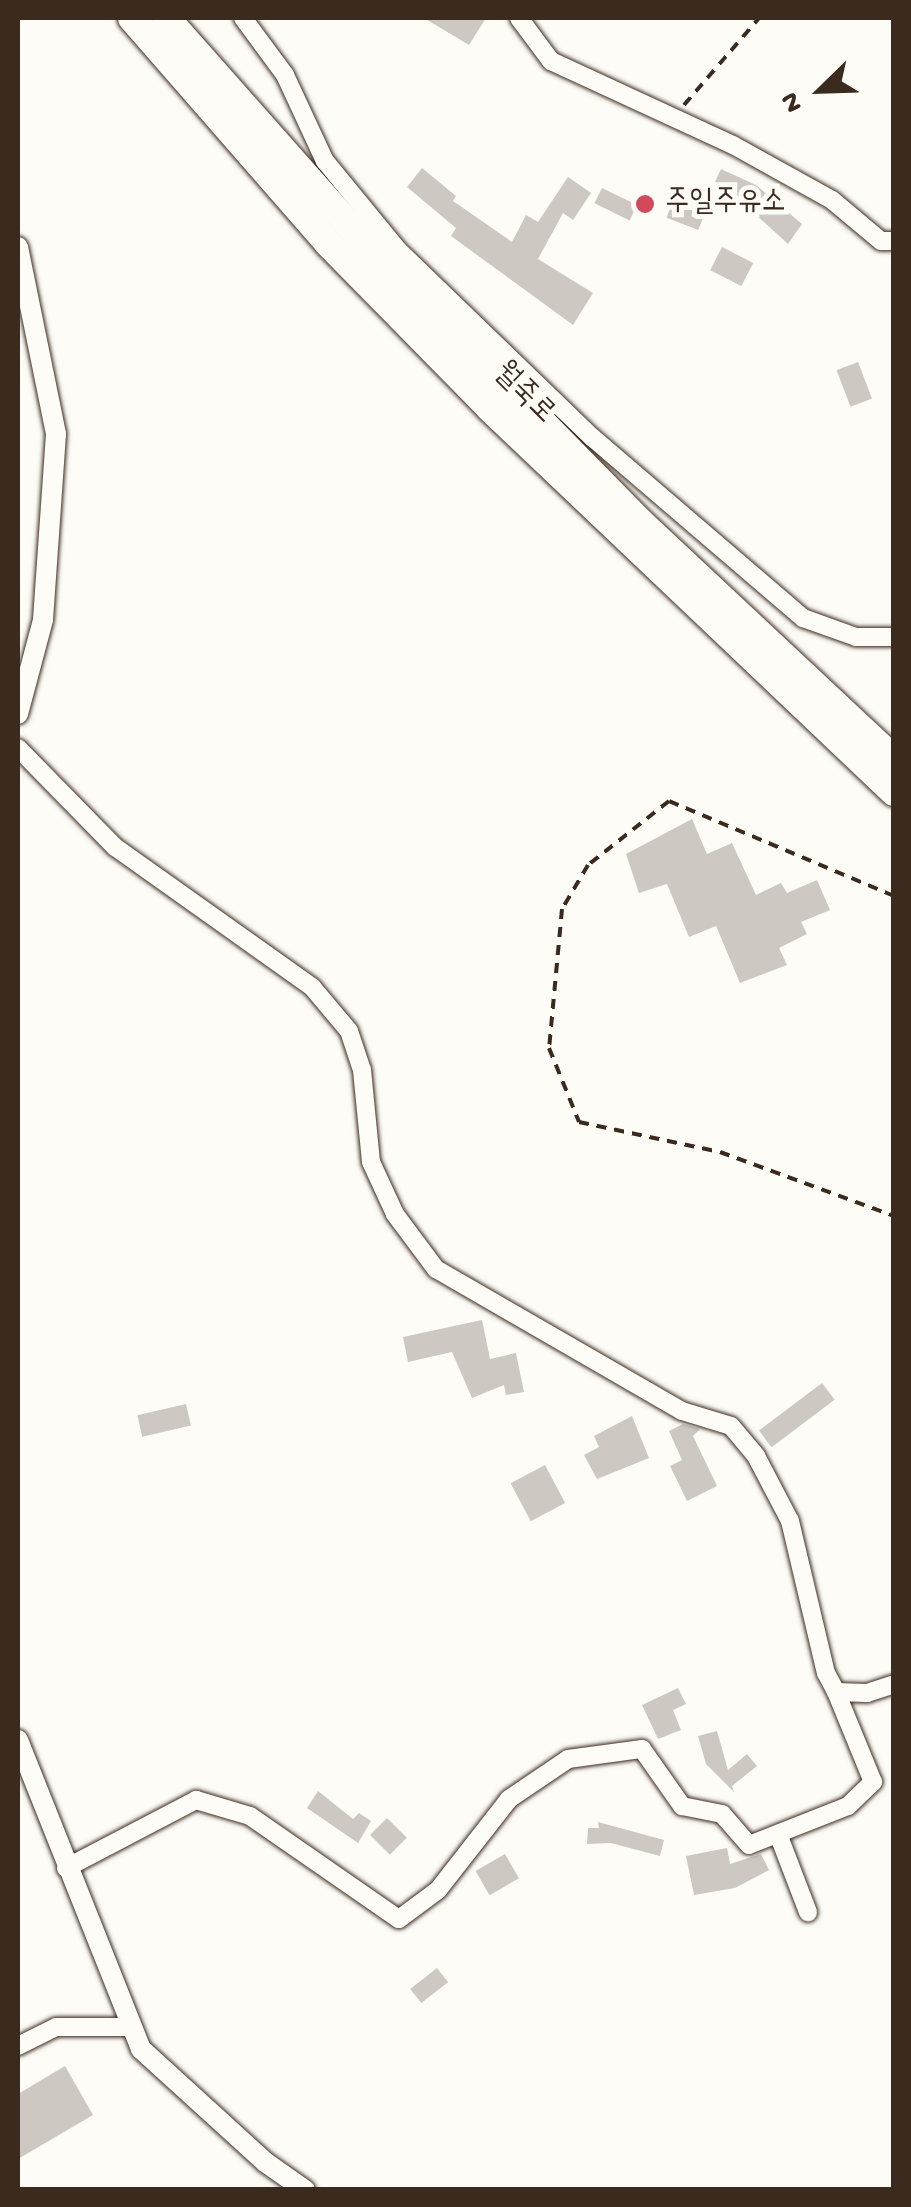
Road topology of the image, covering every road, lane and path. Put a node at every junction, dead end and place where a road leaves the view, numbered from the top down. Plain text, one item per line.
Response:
1 (132, 18) edge
2 (166, 18) edge
3 (243, 18) edge
4 (519, 18) edge
5 (758, 18) edge
6 (671, 120) junction
7 (894, 241) edge
8 (18, 247) edge
9 (894, 636) edge
10 (18, 714) edge
11 (18, 748) edge
12 (894, 760) edge
13 (894, 792) edge
14 (894, 896) edge
15 (894, 1216) edge
16 (894, 1684) edge
17 (836, 1692) junction
18 (18, 1740) edge
19 (778, 1834) junction
20 (66, 1868) junction
21 (808, 1912) dead end
22 (132, 2027) junction
23 (18, 2046) edge
24 (305, 2190) edge

1 - 13 main road, 월죽로
2 - 12 main road, 월죽로
3 - 9 street
4 - 6 street
5 - 6 path
6 - 7 street
8 - 10 street
11 - 17 street
14 - 15 path
16 - 17 street
17 - 19 street
18 - 20 street
19 - 20 street
19 - 21 street
20 - 22 street
22 - 23 street
22 - 24 street

